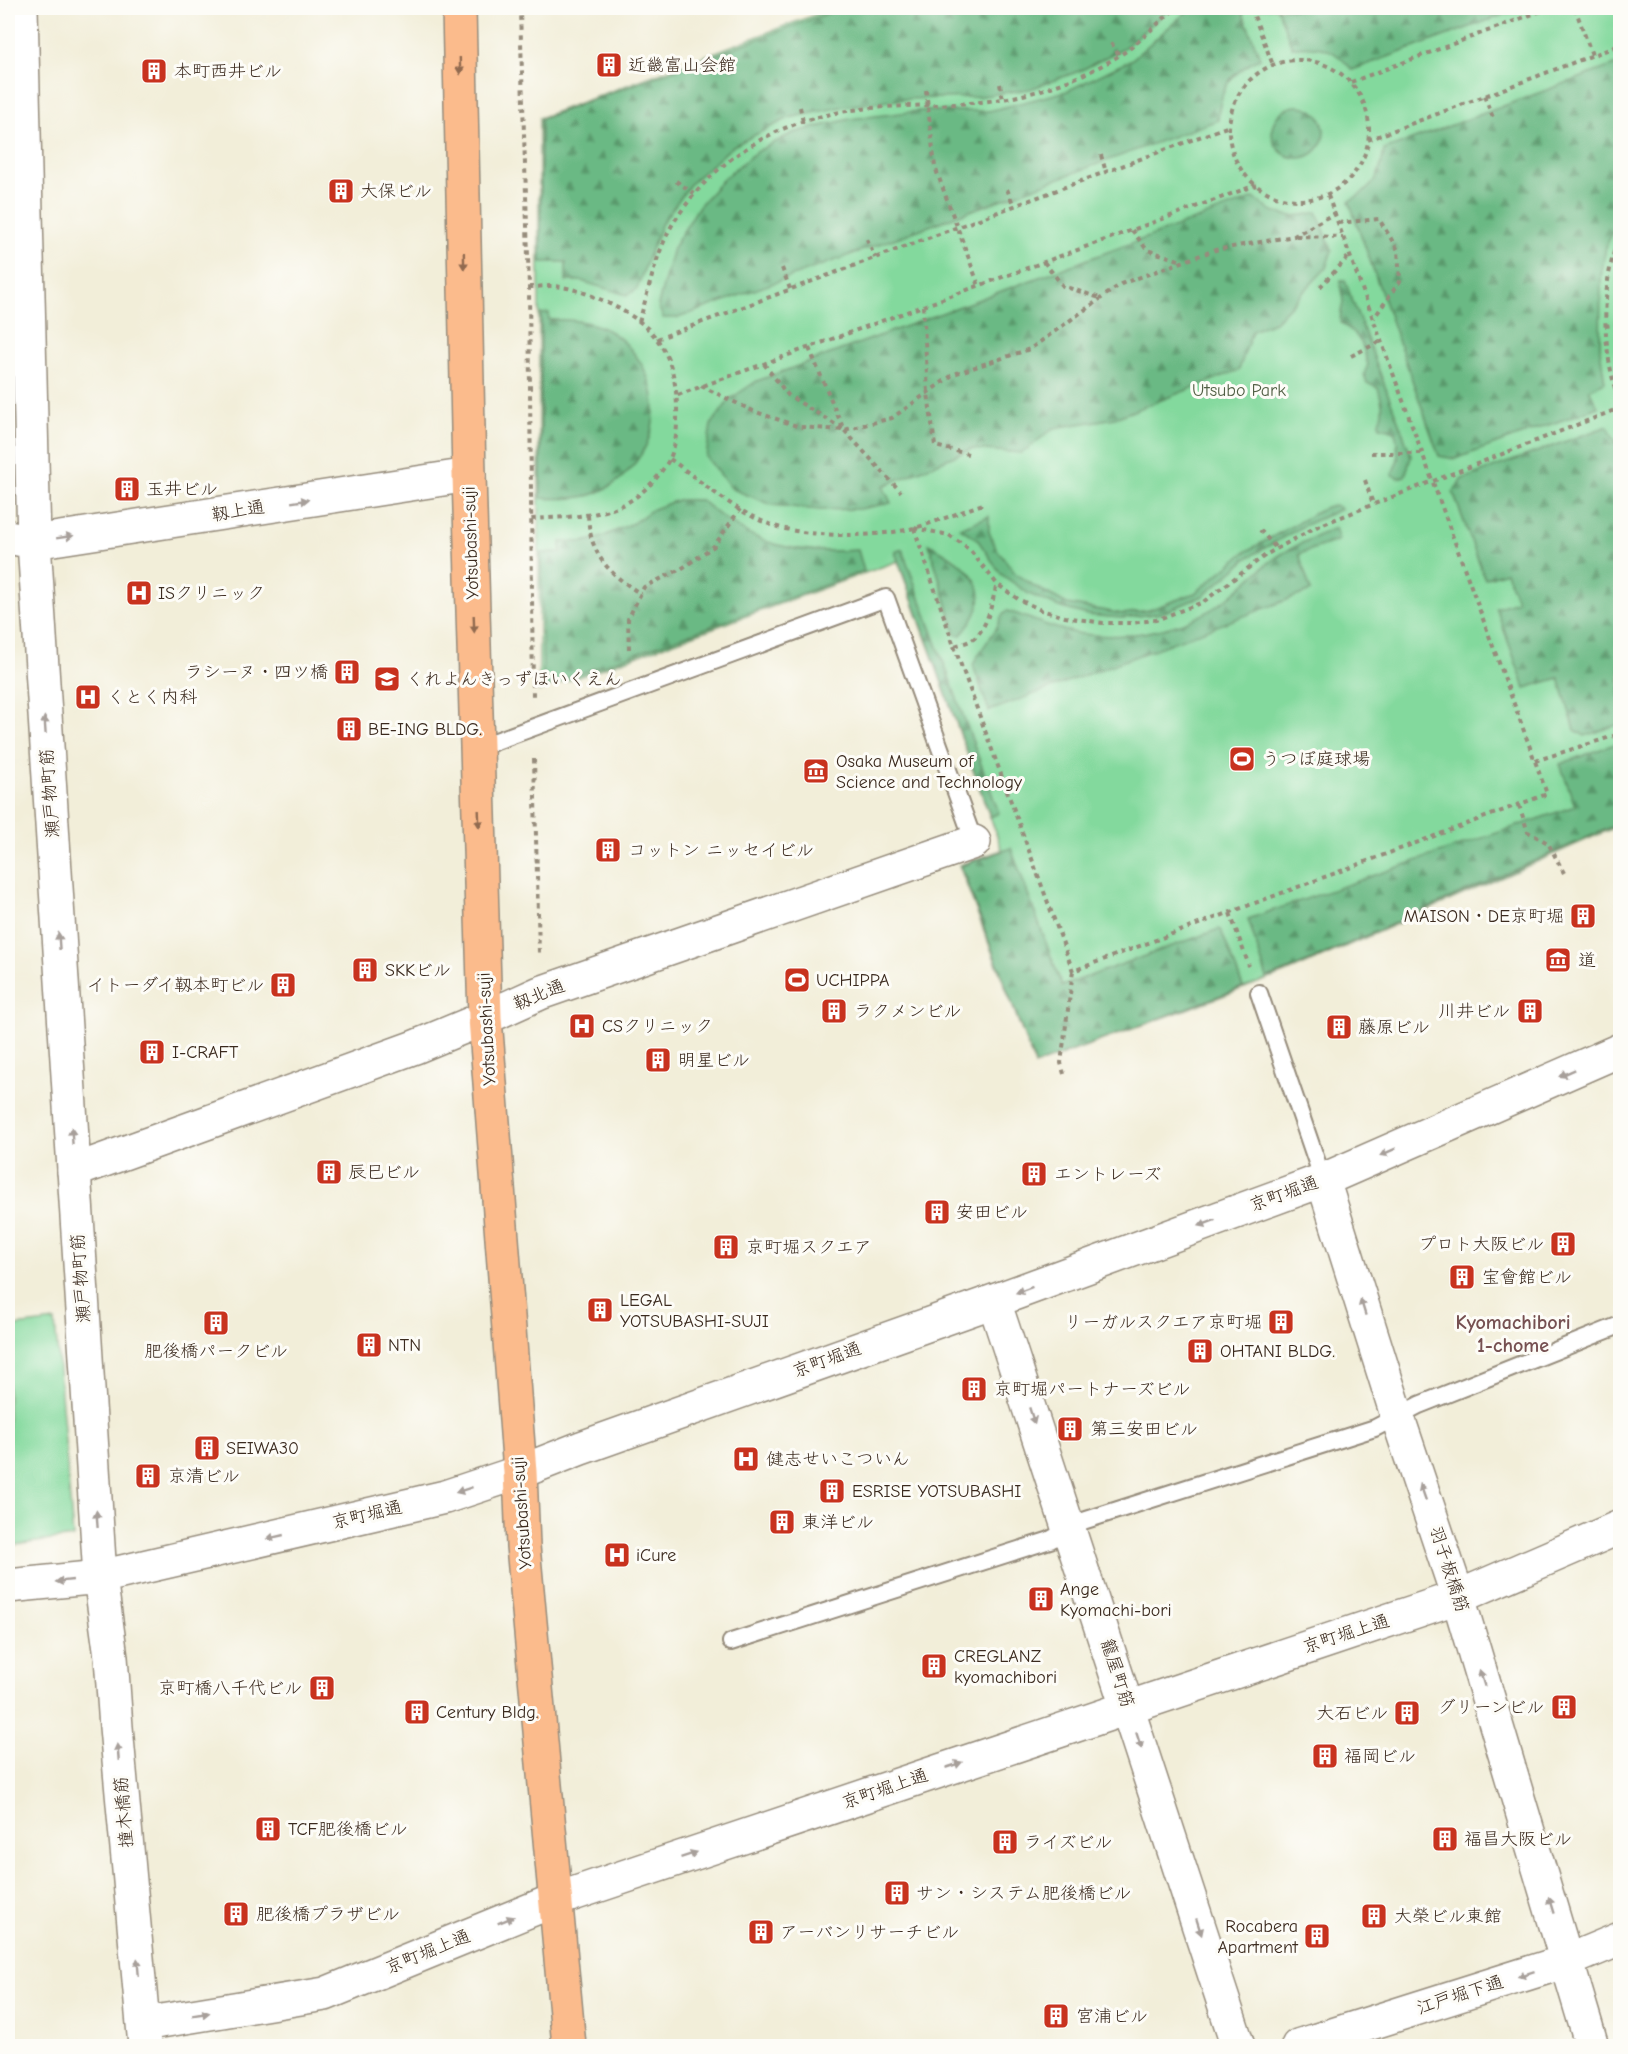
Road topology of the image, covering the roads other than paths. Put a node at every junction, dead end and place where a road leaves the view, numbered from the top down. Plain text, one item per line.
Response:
1 (21, 8) edge
2 (459, 8) edge
3 (469, 476) junction
4 (20, 539) edge
5 (477, 748) junction
6 (974, 842) joint
7 (1259, 993) road end
8 (485, 1018) junction
9 (1620, 1050) edge
10 (74, 1171) junction
11 (1323, 1180) junction
12 (994, 1301) junction
13 (1620, 1325) edge
14 (1398, 1415) junction
15 (520, 1472) junction
16 (1620, 1527) edge
17 (1068, 1529) junction
18 (100, 1577) junction
19 (8, 1586) edge
20 (1458, 1597) junction
21 (731, 1642) dead end
22 (1127, 1707) junction
23 (555, 1900) junction
24 (1620, 1939) edge
25 (1567, 1961) junction
26 (144, 2035) edge
27 (569, 2046) edge
28 (1238, 2046) edge
29 (1298, 2046) edge
30 (1593, 2046) edge

1 - 4 street, 瀬戸物町筋
2 -> 3 main road, Yotsubashi-suji
4 -> 3 street, 靱上通
3 -> 5 main road, Yotsubashi-suji
10 -> 4 street, 瀬戸物町筋
5 - 6 lane
5 -> 8 main road, Yotsubashi-suji
6 - 8 street, 靱北通
7 - 11 lane
8 - 10 street, 靱北通
8 - 15 main road, Yotsubashi-suji
9 -> 11 street, 京町堀通
18 -> 10 street, 瀬戸物町筋
11 -> 12 street, 京町堀通
14 -> 11 street, 羽子板橋筋
12 - 15 street, 京町堀通
12 -> 17 street, 籠屋町筋
13 - 14 lane
14 - 17 lane
20 -> 14 street, 羽子板橋筋
15 -> 18 street, 京町堀通
15 - 23 main road, Yotsubashi-suji
16 - 20 street, 京町堀上通
17 - 21 lane
17 - 22 street, 籠屋町筋
18 -> 19 street, 京町堀通
26 -> 18 street, 撞木橋筋
20 - 22 street, 京町堀上通
25 -> 20 street, 羽子板橋筋
23 -> 22 street, 京町堀上通
22 -> 28 street, 籠屋町筋
26 -> 23 street, 京町堀上通
23 - 27 main road, Yotsubashi-suji
24 - 25 street, 江戸堀下通
25 -> 29 street, 江戸堀下通
25 - 30 street, 羽子板橋筋

